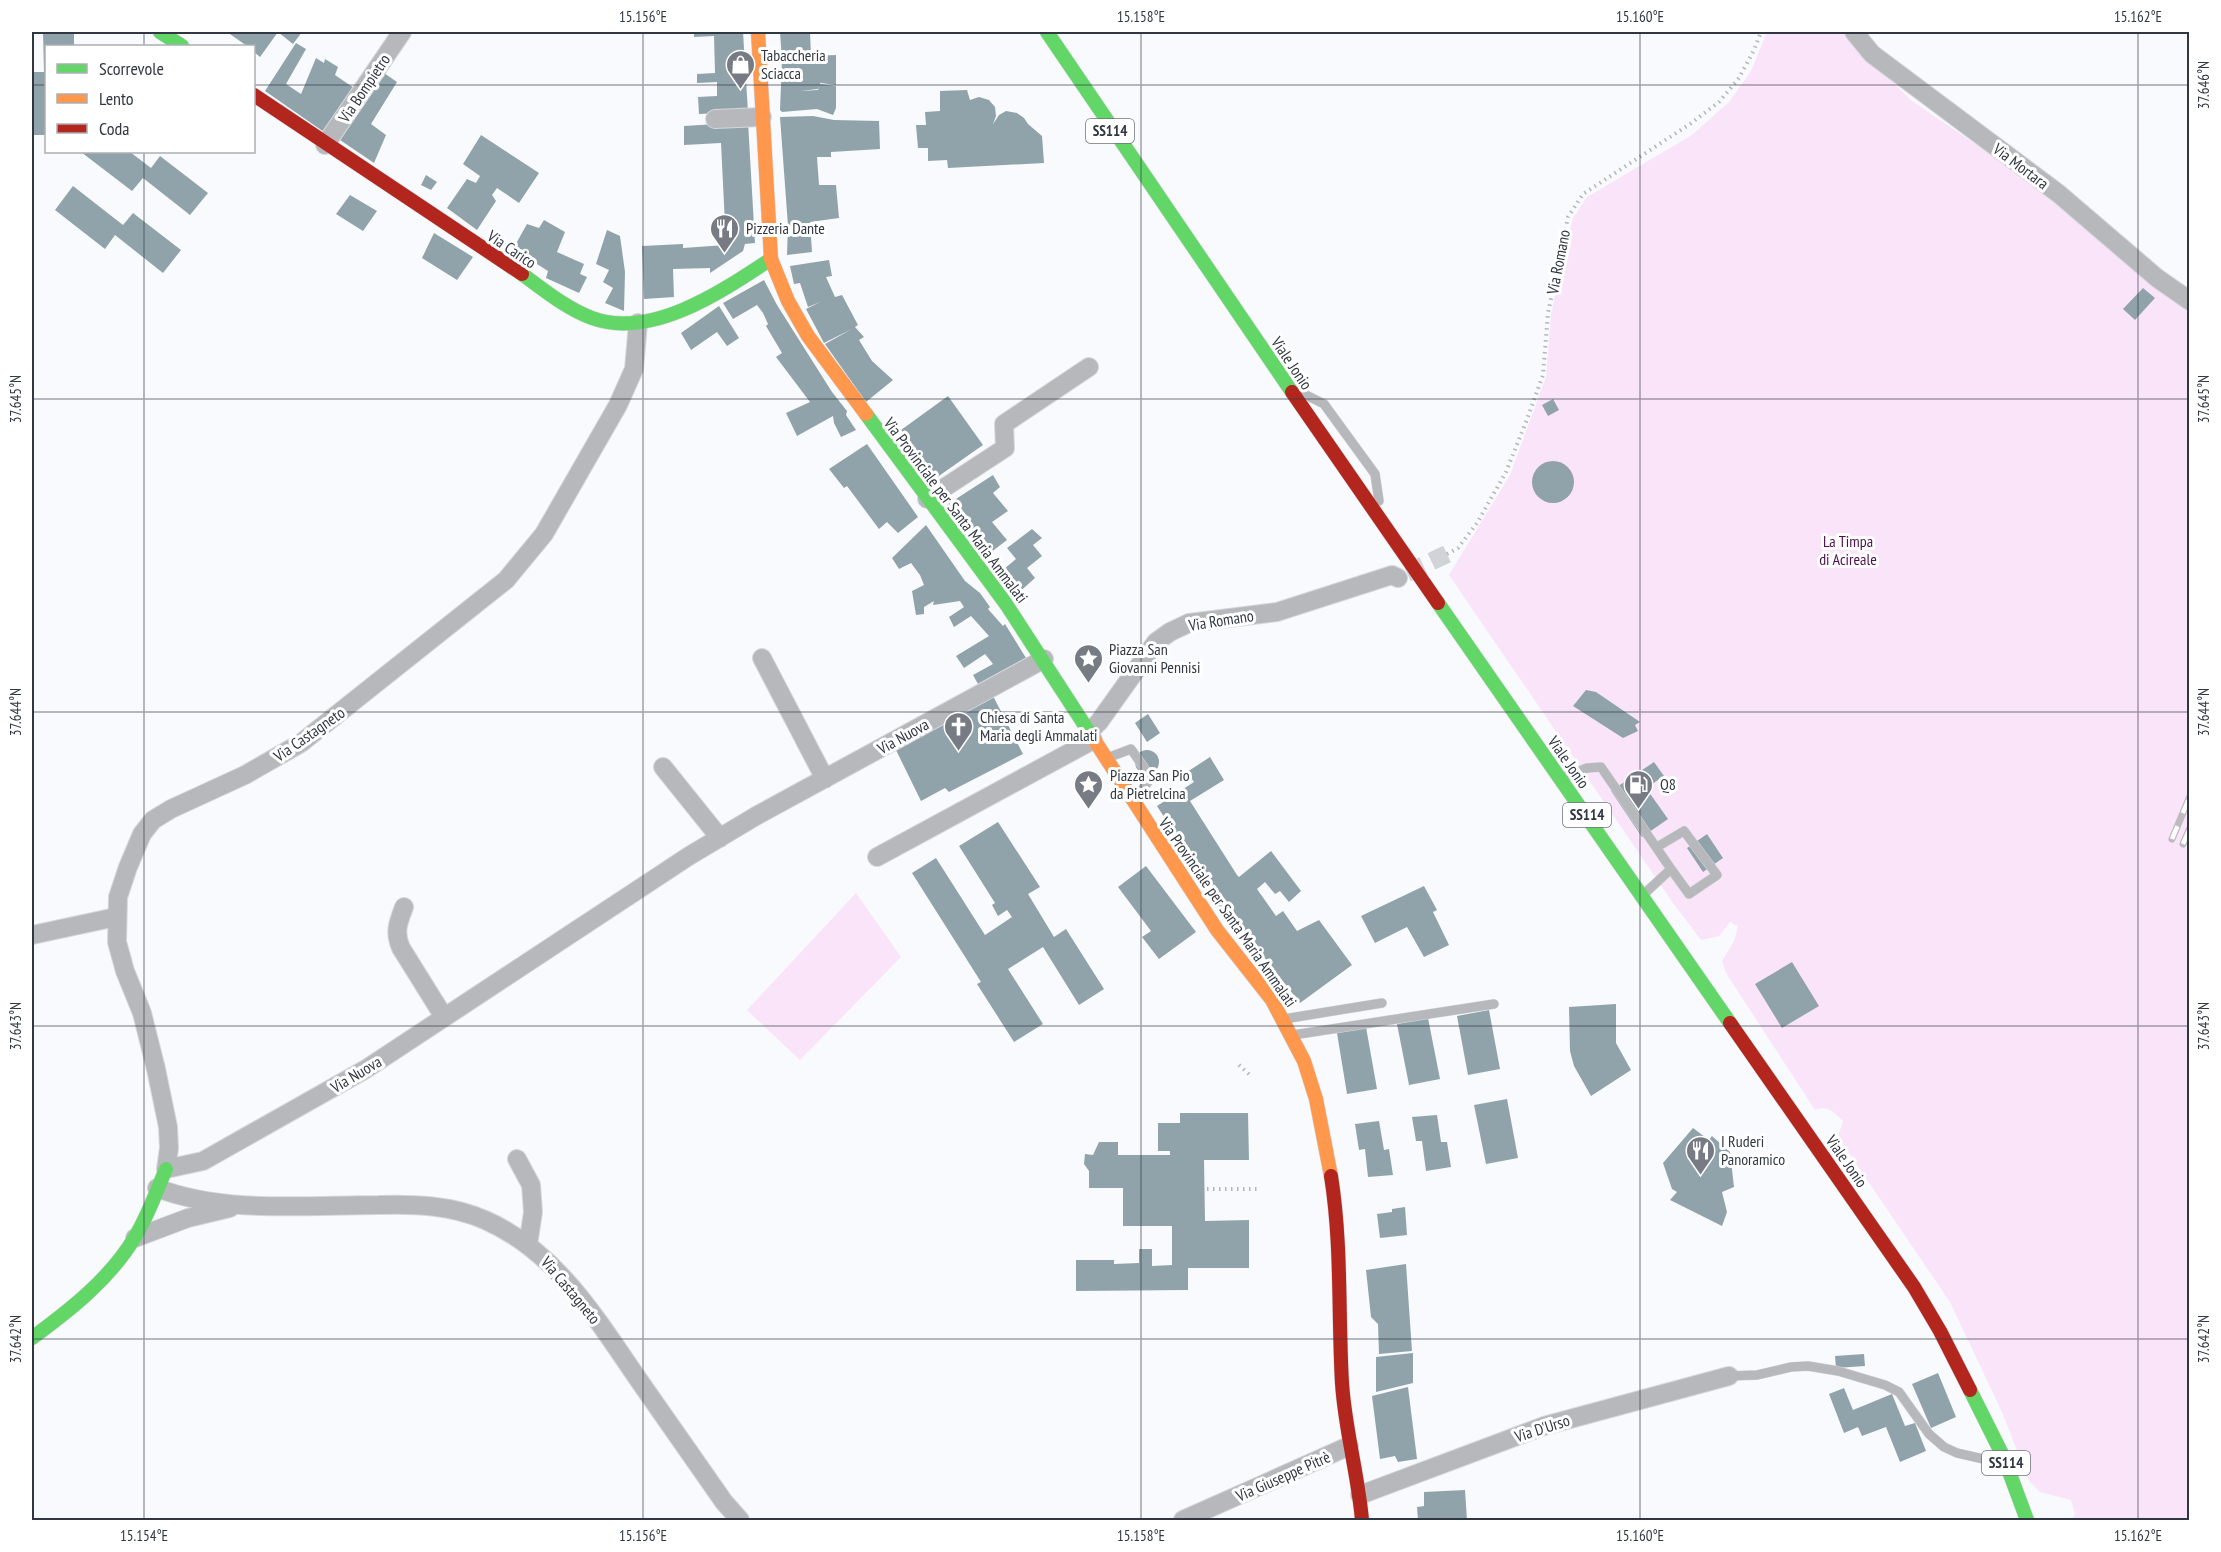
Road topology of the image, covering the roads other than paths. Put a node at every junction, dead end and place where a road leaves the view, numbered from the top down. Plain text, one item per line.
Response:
1 (160, 32) edge
2 (402, 32) edge
3 (758, 32) edge
4 (1037, 32) edge
5 (1047, 32) edge
6 (1854, 32) edge
7 (180, 45) edge
8 (255, 97) edge
9 (762, 117) junction
10 (715, 119) dead end
11 (326, 145) junction
12 (1182, 230) junction
13 (771, 259) junction
14 (2190, 300) edge
15 (638, 323) junction
16 (1089, 367) dead end
17 (1287, 385) junction
18 (927, 499) junction
19 (1382, 521) junction
20 (1398, 578) tunnel mouth
21 (762, 658) dead end
22 (1044, 659) junction
23 (1091, 736) junction
24 (1105, 759) junction
25 (663, 767) dead end
26 (1561, 778) junction
27 (825, 779) junction
28 (1133, 802) junction
29 (720, 837) junction
30 (1657, 847) junction
31 (877, 857) dead end
32 (1671, 868) junction
33 (1642, 896) junction
34 (404, 907) dead end
35 (116, 916) junction
36 (32, 935) edge
37 (1382, 1003) dead end
38 (1494, 1004) dead end
39 (444, 1017) junction
40 (1282, 1019) junction
41 (1290, 1035) junction
42 (517, 1159) dead end
43 (166, 1169) junction
44 (157, 1188) junction
45 (241, 1205) junction
46 (135, 1238) junction
47 (528, 1245) junction
48 (32, 1338) edge
49 (1729, 1376) joint
50 (1979, 1408) junction
51 (1349, 1446) junction
52 (1992, 1461) junction
53 (1360, 1495) junction
54 (1183, 1520) edge
55 (740, 1521) edge
56 (1362, 1521) edge
57 (2012, 1521) edge
58 (2027, 1521) edge

1 - 7 street
2 - 11 street, Via Bompietro
3 - 9 street, Via Provinciale per Santa Maria Ammalati
4 - 12 street, Viale Jonio / SS114
5 - 12 street, Viale Jonio / SS114
6 - 14 street, Via Mortara
8 - 11 street, Via Carico
9 - 10 street
9 - 13 street, Via Provinciale per Santa Maria Ammalati
11 - 15 street, Via Carico
12 - 17 street, Viale Jonio / SS114
13 - 15 street, Via Carico
13 - 18 street, Via Provinciale per Santa Maria Ammalati
15 - 35 street, Via Castagneto
16 - 18 street
17 - 19 street, Viale Jonio / SS114
17 - 19 lane
18 - 22 street, Via Provinciale per Santa Maria Ammalati
19 - 26 street, Viale Jonio / SS114
20 - 23 street, Via Romano
21 - 27 street
22 - 23 street, Via Provinciale per Santa Maria Ammalati
22 - 27 street, Via Nuova
23 - 24 street, Via Provinciale per Santa Maria Ammalati
23 - 31 street
24 - 28 street, Via Provinciale per Santa Maria Ammalati
24 - 28 lane
25 - 29 street
26 - 30 lane
26 - 33 street, Viale Jonio / SS114
27 - 29 street, Via Nuova
28 - 40 street, Via Provinciale per Santa Maria Ammalati
29 - 39 street, Via Nuova
30 - 32 lane
30 - 32 lane
32 - 33 lane
33 - 50 street, Viale Jonio / SS114
34 - 39 street
35 - 36 street
35 - 43 street, Via Castagneto
37 - 40 lane
38 - 41 lane
39 - 43 street, Via Nuova
40 - 41 street, Via Provinciale per Santa Maria Ammalati
41 - 51 street, Via Provinciale per Santa Maria Ammalati
42 - 47 street
43 - 44 street
44 - 45 street
44 - 46 street
45 - 46 street
45 - 47 street, Via Castagneto
46 - 48 street
47 - 55 street, Via Castagneto
49 - 52 lane
49 - 53 street, Via D'Urso
50 - 52 street, Viale Jonio / SS114
50 - 58 street, Viale Jonio / SS114
51 - 53 street, Via Provinciale per Santa Maria Ammalati
51 - 54 street, Via Giuseppe Pitrè
52 - 57 street, Viale Jonio / SS114
53 - 56 street, Via Provinciale per Santa Maria Ammalati

